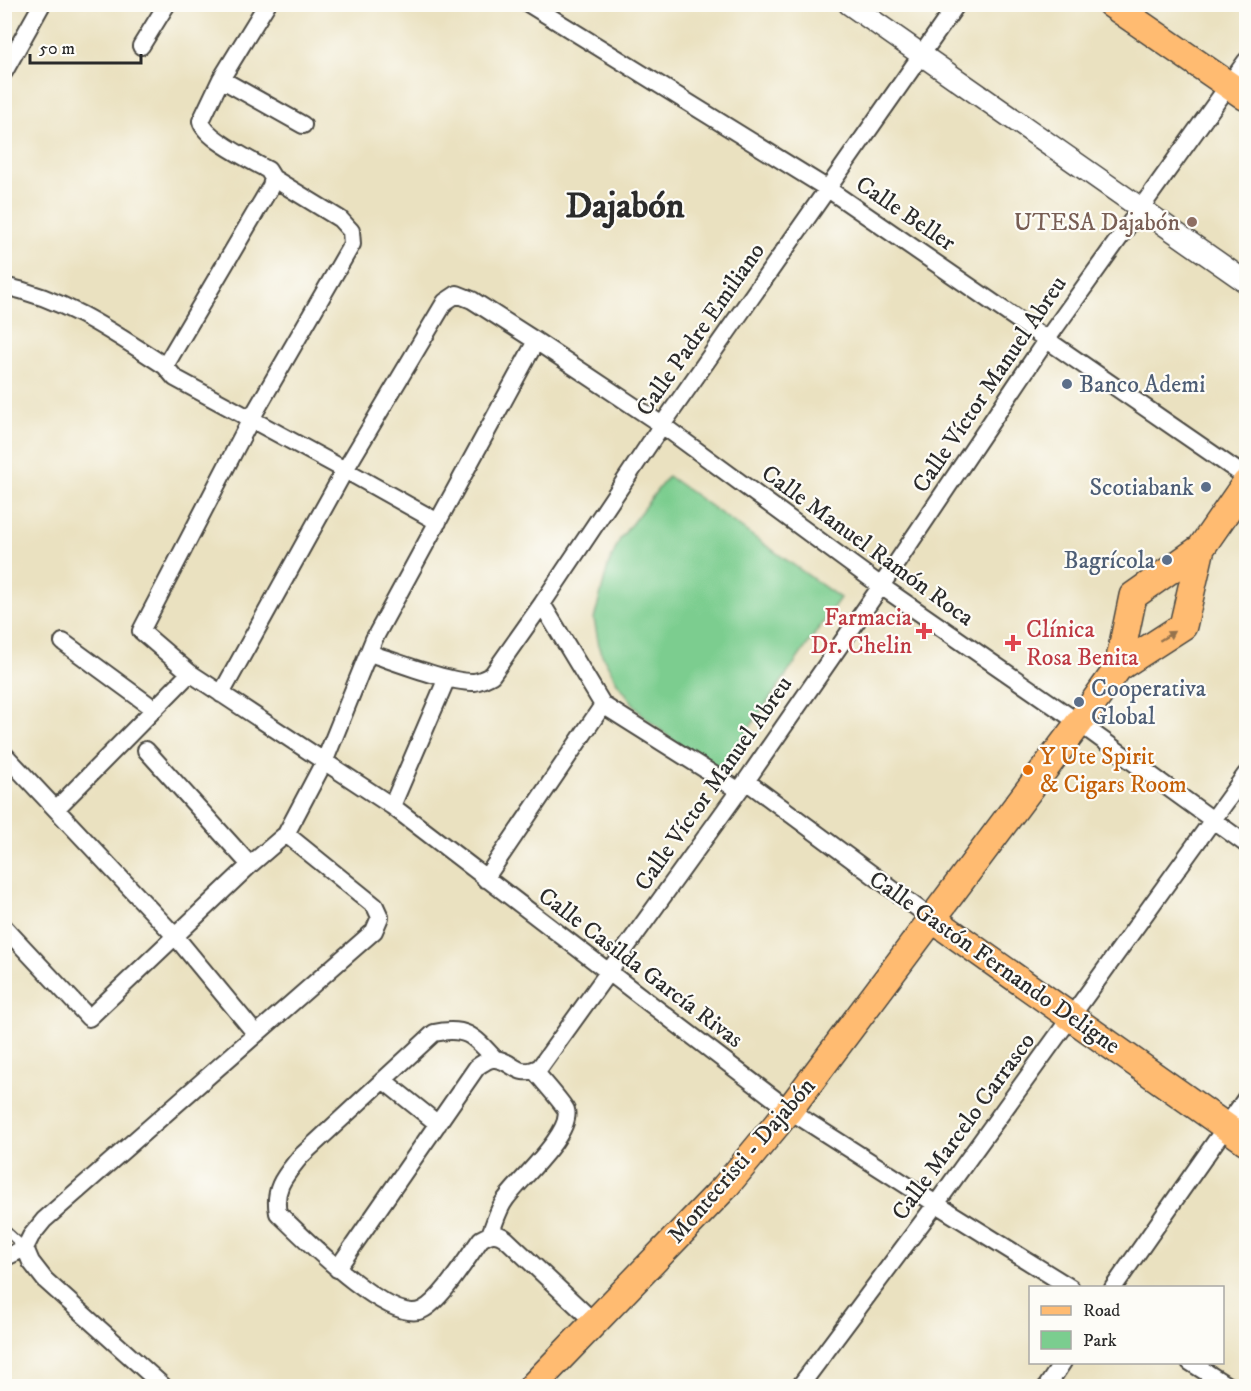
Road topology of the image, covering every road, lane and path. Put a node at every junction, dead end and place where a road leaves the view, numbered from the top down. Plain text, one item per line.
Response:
1 (42, 4) edge
2 (167, 4) edge
3 (267, 4) edge
4 (529, 4) edge
5 (849, 4) edge
6 (957, 4) edge
7 (1111, 4) edge
8 (141, 46) dead end
9 (920, 56) junction
10 (1246, 61) edge
11 (4, 72) edge
12 (221, 80) junction
13 (1238, 92) edge
14 (303, 125) dead end
15 (273, 178) junction
16 (828, 189) junction
17 (1142, 209) junction
18 (1246, 282) edge
19 (4, 286) edge
20 (1047, 339) junction
21 (536, 341) junction
22 (165, 366) junction
23 (251, 419) junction
24 (662, 425) junction
25 (345, 470) junction
26 (1246, 477) edge
27 (1246, 483) edge
28 (438, 522) junction
29 (1201, 548) junction
30 (881, 586) junction
31 (542, 604) junction
32 (63, 642) dead end
33 (369, 653) junction
34 (1118, 668) junction
35 (190, 673) junction
36 (447, 678) junction
37 (221, 694) junction
38 (603, 705) junction
39 (153, 708) junction
40 (1079, 723) junction
41 (146, 750) dead end
42 (4, 754) edge
43 (325, 760) junction
44 (1246, 774) edge
45 (742, 785) junction
46 (392, 806) junction
47 (56, 809) junction
48 (1213, 820) junction
49 (286, 834) junction
50 (1246, 844) edge
51 (250, 865) junction
52 (485, 879) junction
53 (931, 918) junction
54 (4, 927) edge
55 (175, 936) junction
56 (609, 971) junction
57 (1072, 1017) junction
58 (255, 1033) junction
59 (495, 1059) junction
60 (534, 1070) junction
61 (383, 1080) junction
62 (1246, 1098) edge
63 (789, 1110) junction
64 (438, 1124) junction
65 (1237, 1134) edge
66 (936, 1204) junction
67 (4, 1229) edge
68 (490, 1234) junction
69 (25, 1248) junction
70 (4, 1258) edge
71 (337, 1269) junction
72 (1069, 1286) edge
73 (1114, 1286) edge
74 (594, 1322) junction
75 (1062, 1364) edge
76 (1193, 1364) edge
77 (163, 1386) edge
78 (533, 1386) edge
79 (800, 1386) edge
80 (1047, 1386) edge
81 (1228, 1386) edge

1 - 11 street
2 - 8 street
3 - 12 street
4 - 16 street, Calle Beller
5 - 9 street
6 - 9 street, Calle Padre Emiliano
7 - 13 main road
9 - 16 street, Calle Padre Emiliano
9 - 17 street
10 - 13 street, Calle Víctor Manuel Abreu
12 - 14 street
12 - 15 street
13 - 17 street, Calle Víctor Manuel Abreu
15 - 22 street
15 - 23 street
16 - 20 street, Calle Beller
16 - 24 street, Calle Padre Emiliano
17 - 18 street
17 - 20 street, Calle Víctor Manuel Abreu
19 - 22 street
20 - 26 street, Calle Beller
20 - 30 street, Calle Víctor Manuel Abreu
21 - 24 street, Calle Manuel Ramón Roca
21 - 25 street, Calle Manuel Ramón Roca
21 - 28 street
22 - 23 street
23 - 25 street
23 - 35 street, Calle Casilda García Rivas
24 - 30 street, Calle Manuel Ramón Roca
24 - 31 street, Calle Padre Emiliano
25 - 28 street
25 - 37 street
27 - 29 main road
28 - 33 street
29 - 34 main road
34 -> 29 main road
30 - 40 street, Calle Manuel Ramón Roca
30 - 45 street, Calle Víctor Manuel Abreu
31 - 36 street, Calle Padre Emiliano
31 - 38 street
32 - 39 street
33 - 36 street
33 - 43 street
34 - 40 main road, Montecristi - Dajabón
35 - 37 street, Calle Casilda García Rivas
35 - 39 street
36 - 46 street
37 - 43 street, Calle Casilda García Rivas
38 - 45 street, Calle Gastón Fernando Deligne
38 - 52 street
39 - 47 street
40 - 48 street, Calle Manuel Ramón Roca
40 - 53 main road, Montecristi - Dajabón
41 - 51 street
42 - 47 street
43 - 46 street, Calle Casilda García Rivas
43 - 49 street
44 - 48 street, Calle Marcelo Carrasco
45 - 53 street, Calle Gastón Fernando Deligne
45 - 56 street, Calle Víctor Manuel Abreu
46 - 52 street, Calle Casilda García Rivas
47 - 55 street
48 - 50 street, Calle Manuel Ramón Roca
48 - 57 street, Calle Marcelo Carrasco
49 - 51 street
49 - 58 street
51 - 55 street
52 - 56 street, Calle Casilda García Rivas
53 - 57 main road, Calle Gastón Fernando Deligne
53 - 63 main road, Montecristi - Dajabón
54 - 55 street
55 - 58 street
56 - 60 street, Calle Víctor Manuel Abreu
56 - 63 street, Calle Casilda García Rivas
57 - 65 main road, Calle Gastón Fernando Deligne
57 - 66 street, Calle Marcelo Carrasco
58 - 69 street
59 - 60 street
59 - 61 street
59 - 64 street
60 - 68 street
61 - 64 street
61 - 71 street
62 - 65 street
63 - 66 street, Calle Casilda García Rivas
63 - 74 main road, Montecristi - Dajabón
64 - 71 street
65 - 73 street
66 - 72 street, Calle Casilda García Rivas
66 - 79 street, Calle Marcelo Carrasco
67 - 69 lane
68 - 71 street
68 - 74 street
69 - 70 street
69 - 77 street
74 - 78 main road, Montecristi - Dajabón
75 - 80 street
76 - 81 street

